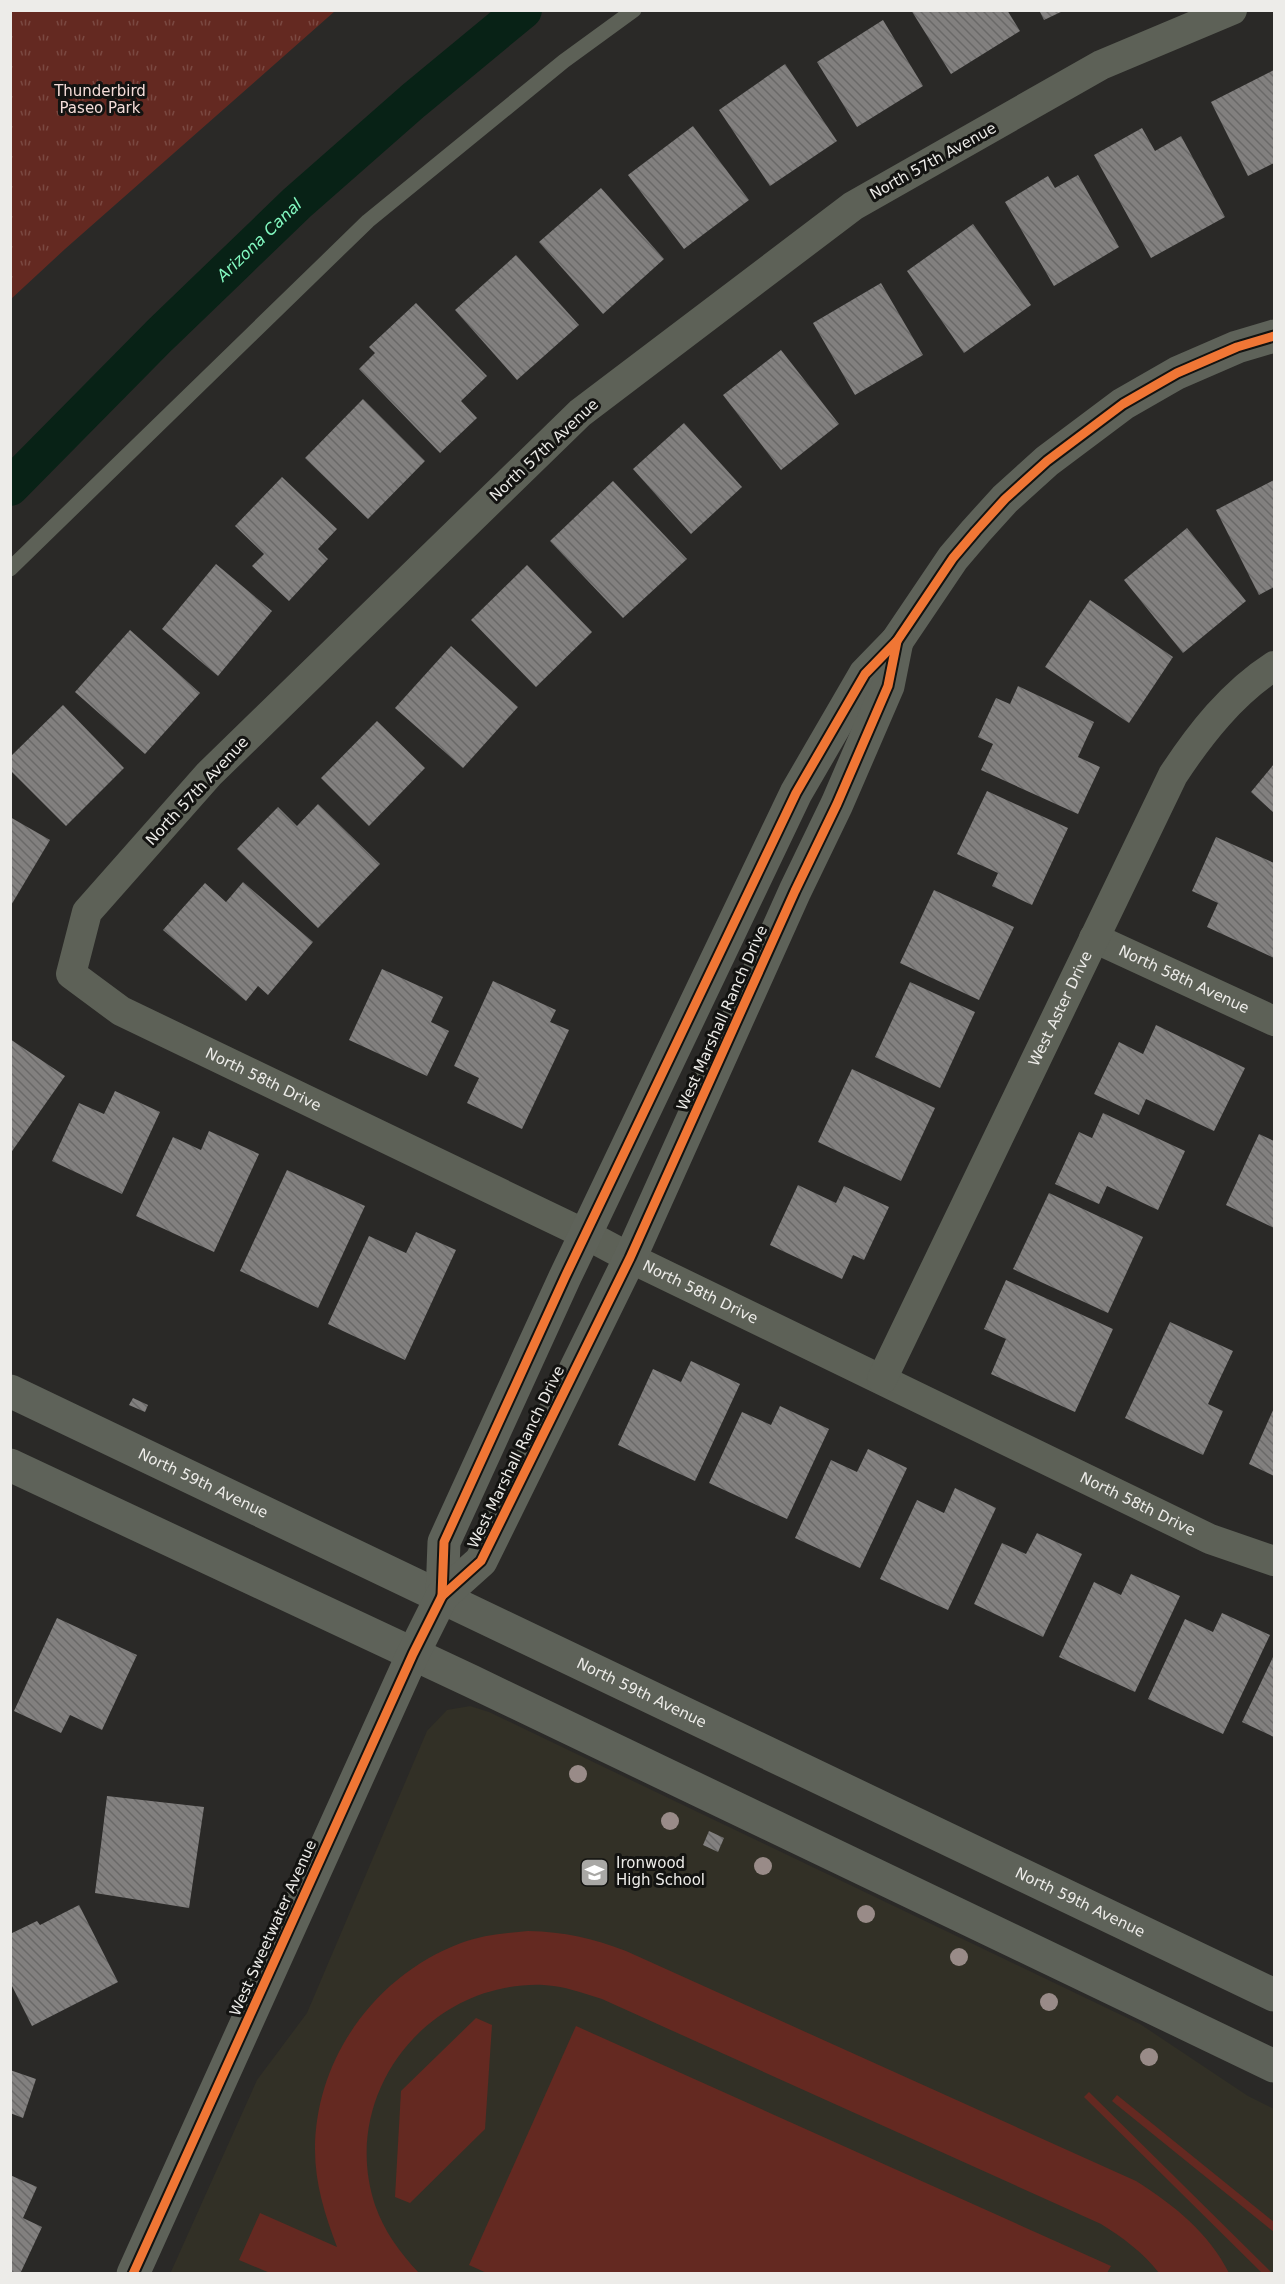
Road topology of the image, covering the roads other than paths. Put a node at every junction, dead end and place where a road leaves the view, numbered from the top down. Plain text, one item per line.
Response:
1 (634, 10) edge
2 (1232, 10) edge
3 (1275, 336) edge
4 (10, 569) edge
5 (897, 641) junction
6 (1275, 666) edge
7 (1094, 938) junction
8 (71, 974) joint
9 (1275, 1021) edge
10 (587, 1235) junction
11 (630, 1258) junction
12 (882, 1379) junction
13 (10, 1391) edge
14 (10, 1465) edge
15 (1275, 1561) edge
16 (442, 1596) junction
17 (413, 1654) junction
18 (1275, 1995) edge
19 (1275, 2066) edge
20 (133, 2274) edge

1 - 4 lane
2 - 8 street, North 57th Avenue
3 - 5 street, West Marshall Ranch Drive
5 - 10 street, West Marshall Ranch Drive
5 - 11 street, West Marshall Ranch Drive
6 - 7 street, West Aster Drive
7 - 9 street, North 58th Avenue
7 - 12 street, West Aster Drive
8 - 10 street, North 58th Drive
10 - 11 street, North 58th Drive
10 - 16 street, West Marshall Ranch Drive
11 - 12 street, North 58th Drive
11 - 16 street, West Marshall Ranch Drive
12 - 15 street, North 58th Drive
13 - 16 street, North 59th Avenue
14 - 17 street
16 - 17 street, West Sweetwater Avenue
16 - 18 street, North 59th Avenue
17 - 19 street
17 - 20 street, West Sweetwater Avenue

